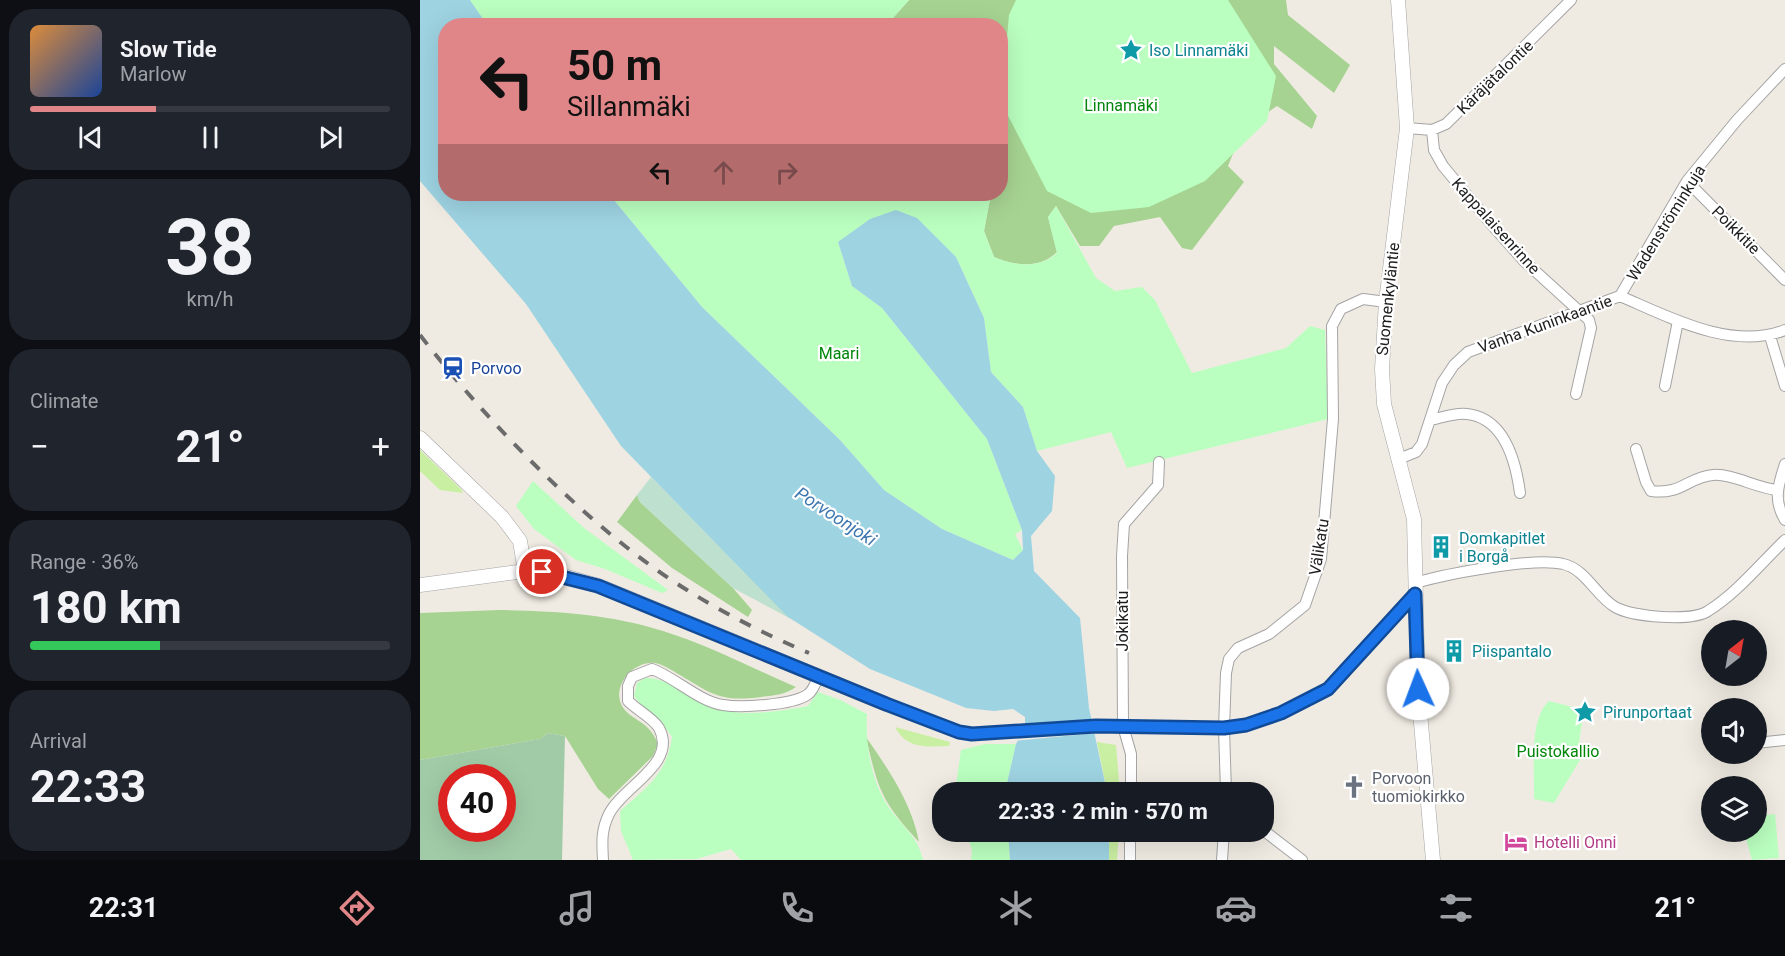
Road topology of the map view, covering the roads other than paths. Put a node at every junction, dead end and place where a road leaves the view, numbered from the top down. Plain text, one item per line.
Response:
1 (1398, 0) edge
2 (1571, 0) edge
3 (1785, 69) edge
4 (1407, 128) junction
5 (1432, 130) junction
6 (1687, 182) junction
7 (1785, 280) edge
8 (1620, 296) junction
9 (1386, 302) junction
10 (1580, 311) junction
11 (1678, 321) junction
12 (1785, 330) edge
13 (1770, 336) junction
14 (1665, 386) dead end
15 (1785, 386) edge
16 (1576, 394) dead end
17 (1430, 420) junction
18 (420, 438) edge
19 (1636, 449) dead end
20 (1399, 459) junction
21 (1159, 462) dead end
22 (1785, 464) edge
23 (1777, 490) junction
24 (1520, 493) dead end
25 (1785, 520) edge
26 (1785, 540) edge
27 (525, 571) junction
28 (420, 585) edge
29 (1415, 589) junction
30 (818, 676) junction
31 (886, 704) joint
32 (1123, 726) junction
33 (1224, 728) junction
34 (1785, 740) edge
35 (1767, 742) edge
36 (1131, 782) edge
37 (1226, 782) edge
38 (1274, 838) edge
39 (1130, 842) edge
40 (1223, 842) edge
41 (603, 860) edge
42 (1130, 860) edge
43 (1222, 860) edge
44 (1302, 860) edge
45 (1433, 860) edge

1 - 4 street, Suomenkyläntie
2 - 5 street, Käräjätalontie
3 - 6 street, Wadenströminkuja
4 - 5 street
4 - 9 street, Suomenkyläntie
5 - 10 street, Kappalaisenrinne
6 - 7 street, Poikkitie
6 - 8 street, Wadenströminkuja
8 - 10 street, Vanha Kuninkaantie
8 - 11 street, Vanha Kuninkaantie
9 - 20 street, Suomenkyläntie
9 - 33 street, Välikatu
10 - 16 street
10 - 17 street, Vanha Kuninkaantie
11 - 13 street, Vanha Kuninkaantie
11 - 14 street
12 - 13 street, Vanha Kuninkaantie
13 - 15 street
17 - 20 street, Vanha Kuninkaantie
17 - 24 street
18 - 27 street
19 - 23 street
20 - 29 street, Suomenkyläntie
21 - 32 street, Jokikatu
22 - 23 street
23 - 25 street
26 - 29 street
27 - 28 street
27 - 30 street
29 - 33 street
29 - 45 street, Suomenkyläntie
30 - 31 street
30 - 41 street
31 - 32 street
32 - 33 street
32 - 36 street, Jokikatu
33 - 37 street, Välikatu
34 - 35 street
38 - 44 street
39 - 42 street
40 - 43 street

